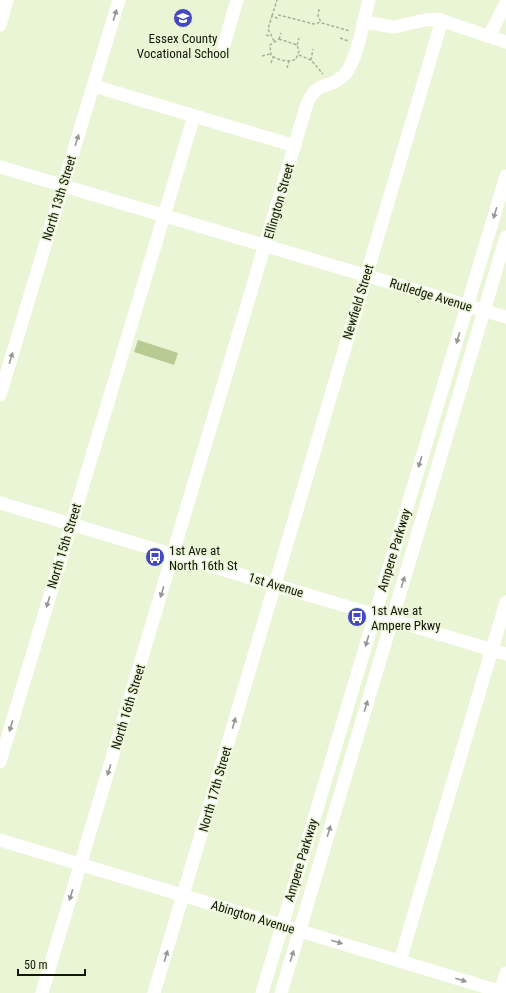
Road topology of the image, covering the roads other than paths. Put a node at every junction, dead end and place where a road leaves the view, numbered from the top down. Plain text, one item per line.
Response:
1 (8, 0) edge
2 (119, 0) edge
3 (237, 0) edge
4 (369, 0) edge
5 (506, 3) edge
6 (442, 20) junction
7 (0, 25) edge
8 (358, 25) junction
9 (489, 36) junction
10 (506, 42) edge
11 (223, 49) dead end
12 (94, 86) junction
13 (194, 116) junction
14 (295, 146) junction
15 (0, 167) edge
16 (506, 176) edge
17 (63, 185) junction
18 (164, 216) junction
19 (506, 237) edge
20 (265, 246) junction
21 (366, 275) junction
22 (467, 306) junction
23 (484, 310) junction
24 (506, 317) edge
25 (0, 396) edge
26 (214, 422) joint
27 (0, 503) edge
28 (71, 524) junction
29 (173, 555) junction
30 (274, 585) junction
31 (506, 602) edge
32 (375, 614) junction
33 (392, 620) junction
34 (492, 650) junction
35 (506, 654) edge
36 (0, 762) edge
37 (0, 840) edge
38 (80, 865) junction
39 (183, 896) junction
40 (282, 926) junction
41 (299, 931) junction
42 (400, 961) junction
43 (506, 972) edge
44 (503, 992) edge
45 (42, 993) edge
46 (154, 993) edge
47 (262, 993) edge
48 (281, 993) edge

1 - 7 street
12 -> 2 street, North 13th Street
3 - 11 street
4 - 8 street, Ellington Street
5 - 9 street
6 - 8 street
6 - 9 street
6 - 21 street, Newfield Street
8 - 14 street, Ellington Street
9 - 10 street
12 - 13 street
17 -> 12 street, North 13th Street
13 - 14 street
13 - 18 street, North 15th Street
14 - 20 street, Ellington Street
15 - 17 street, Rutledge Avenue
16 -> 22 street, Ampere Parkway
17 - 18 street, Rutledge Avenue
25 -> 17 street, North 13th Street
18 - 20 street, Rutledge Avenue
18 - 28 street, North 15th Street
19 - 23 street, Ampere Parkway
20 - 21 street, Rutledge Avenue
20 - 26 street, Ellington Street
21 - 22 street, Rutledge Avenue
21 - 30 street, Newfield Street
22 - 23 street, Rutledge Avenue
22 -> 32 street, Ampere Parkway
23 - 24 street, Rutledge Avenue
33 -> 23 street, Ampere Parkway
26 - 29 street, North 16th Street
27 - 28 street, 1st Avenue
28 - 29 street, 1st Avenue
28 -> 36 street, North 15th Street
29 - 30 street, 1st Avenue
29 -> 38 street, North 16th Street
30 - 32 street, 1st Avenue
39 -> 30 street, North 17th Street
31 - 34 street
32 - 33 street, 1st Avenue
32 -> 40 street, Ampere Parkway
33 - 34 street, 1st Avenue
41 -> 33 street, Ampere Parkway
34 - 35 street, 1st Avenue
34 - 42 street
37 - 38 street, Abington Avenue
38 - 39 street, Abington Avenue
38 -> 45 street, North 16th Street
39 - 40 street, Abington Avenue
46 -> 39 street, North 17th Street
40 - 41 street, Abington Avenue
40 - 47 street, Ampere Parkway
41 -> 42 street, Abington Avenue
48 -> 41 street, Ampere Parkway
42 -> 44 street, Abington Avenue
43 - 44 street

